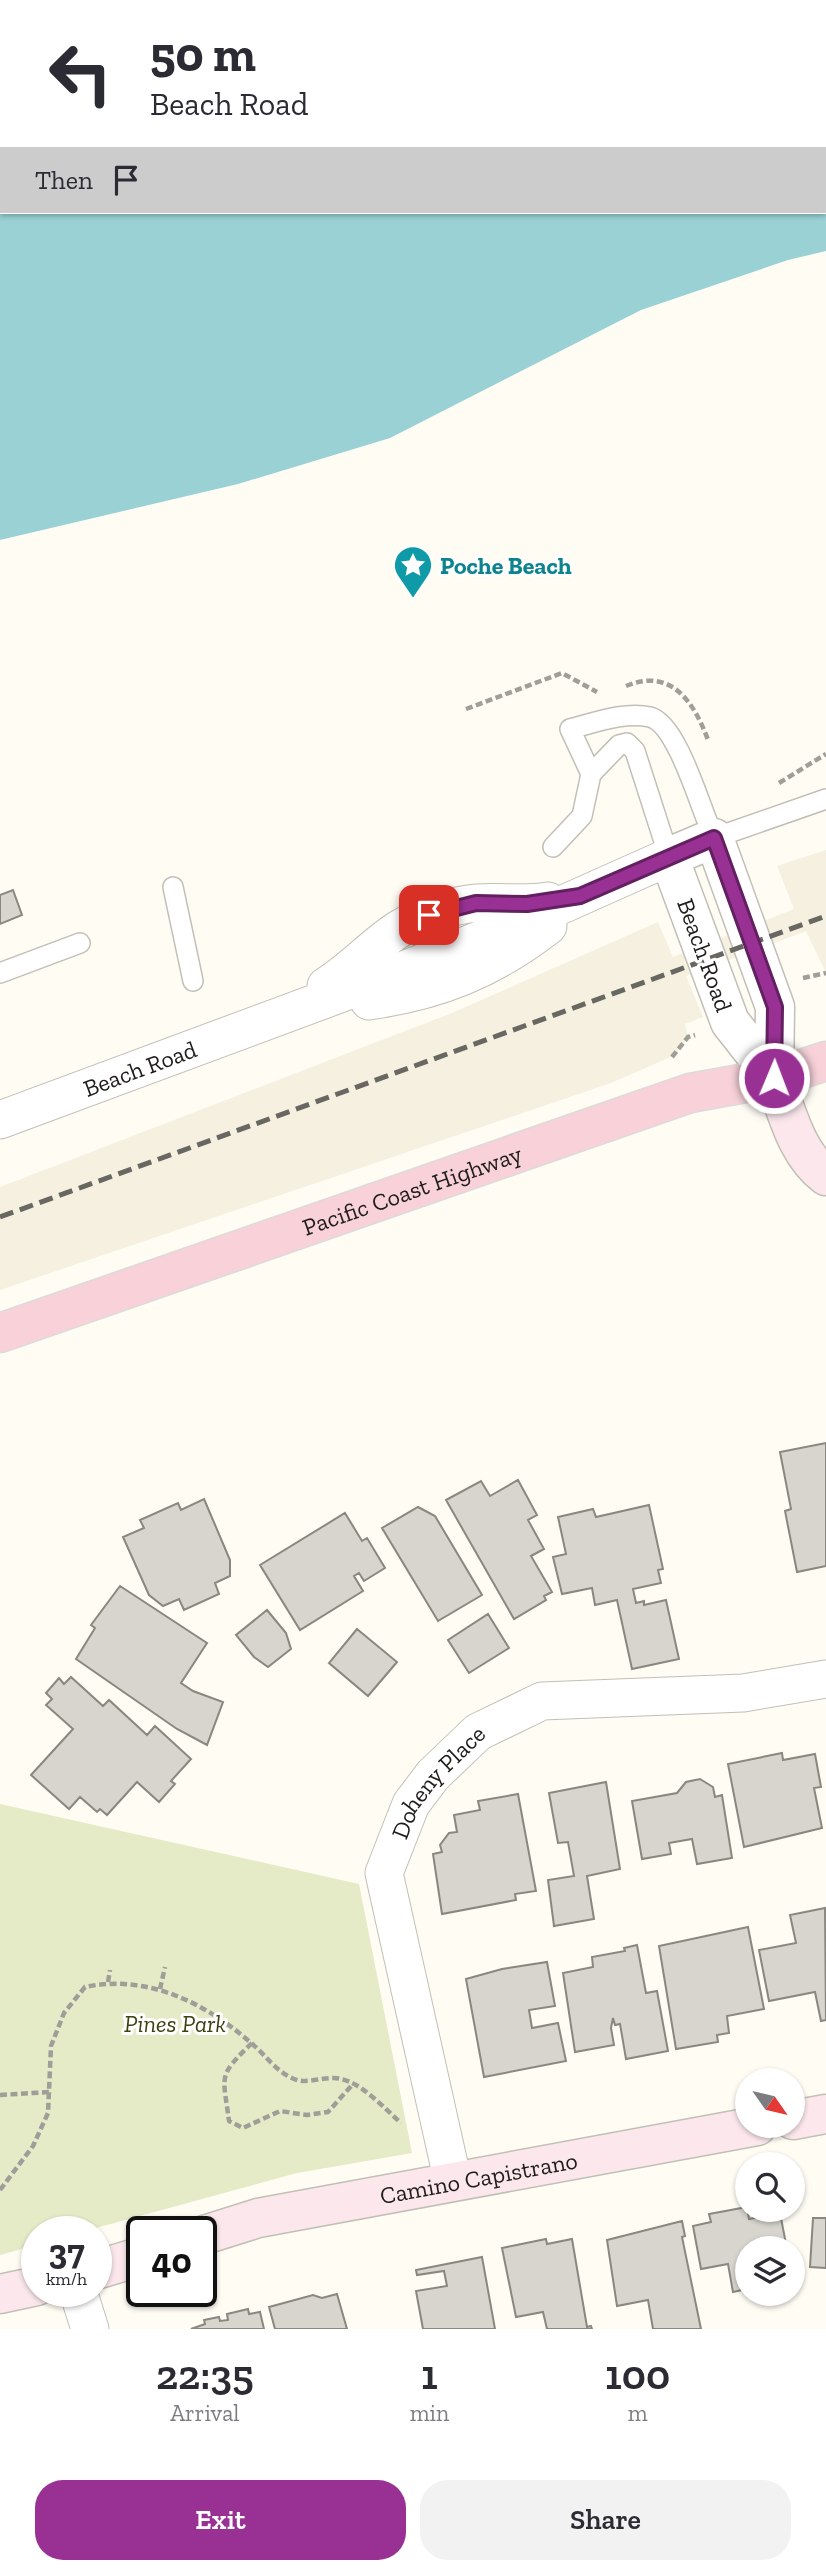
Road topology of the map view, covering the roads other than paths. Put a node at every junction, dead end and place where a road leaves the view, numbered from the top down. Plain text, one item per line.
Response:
1 (591, 774) junction
2 (826, 799) edge
3 (714, 838) junction
4 (553, 848) dead end
5 (669, 857) junction
6 (173, 887) dead end
7 (580, 896) junction
8 (80, 943) dead end
9 (0, 973) edge
10 (193, 981) dead end
11 (278, 1017) junction
12 (826, 1061) edge
13 (774, 1078) junction
14 (0, 1120) edge
15 (826, 1176) edge
16 (0, 1333) edge
17 (826, 1679) edge
18 (826, 2114) edge
19 (805, 2118) edge
20 (735, 2130) edge
21 (453, 2182) junction
22 (217, 2231) edge
23 (21, 2289) edge
24 (0, 2294) edge
25 (83, 2307) edge
26 (90, 2329) edge

1 - 3 lane
1 - 4 lane
1 - 5 lane
2 - 3 lane
3 - 5 street, Beach Road
3 - 13 street, Beach Road
5 - 7 street, Beach Road
5 - 13 street, Beach Road
6 - 10 lane
7 - 11 street, Beach Road
7 - 11 street, Beach Road
8 - 9 lane
11 - 14 street, Beach Road
12 - 13 main road, Pacific Coast Highway
13 - 15 main road
13 - 16 main road, Pacific Coast Highway
17 - 21 street, Doheny Place
18 - 19 main road
20 - 21 main road, Camino Capistrano
21 - 22 main road, Camino Capistrano
23 - 24 main road
25 - 26 street

